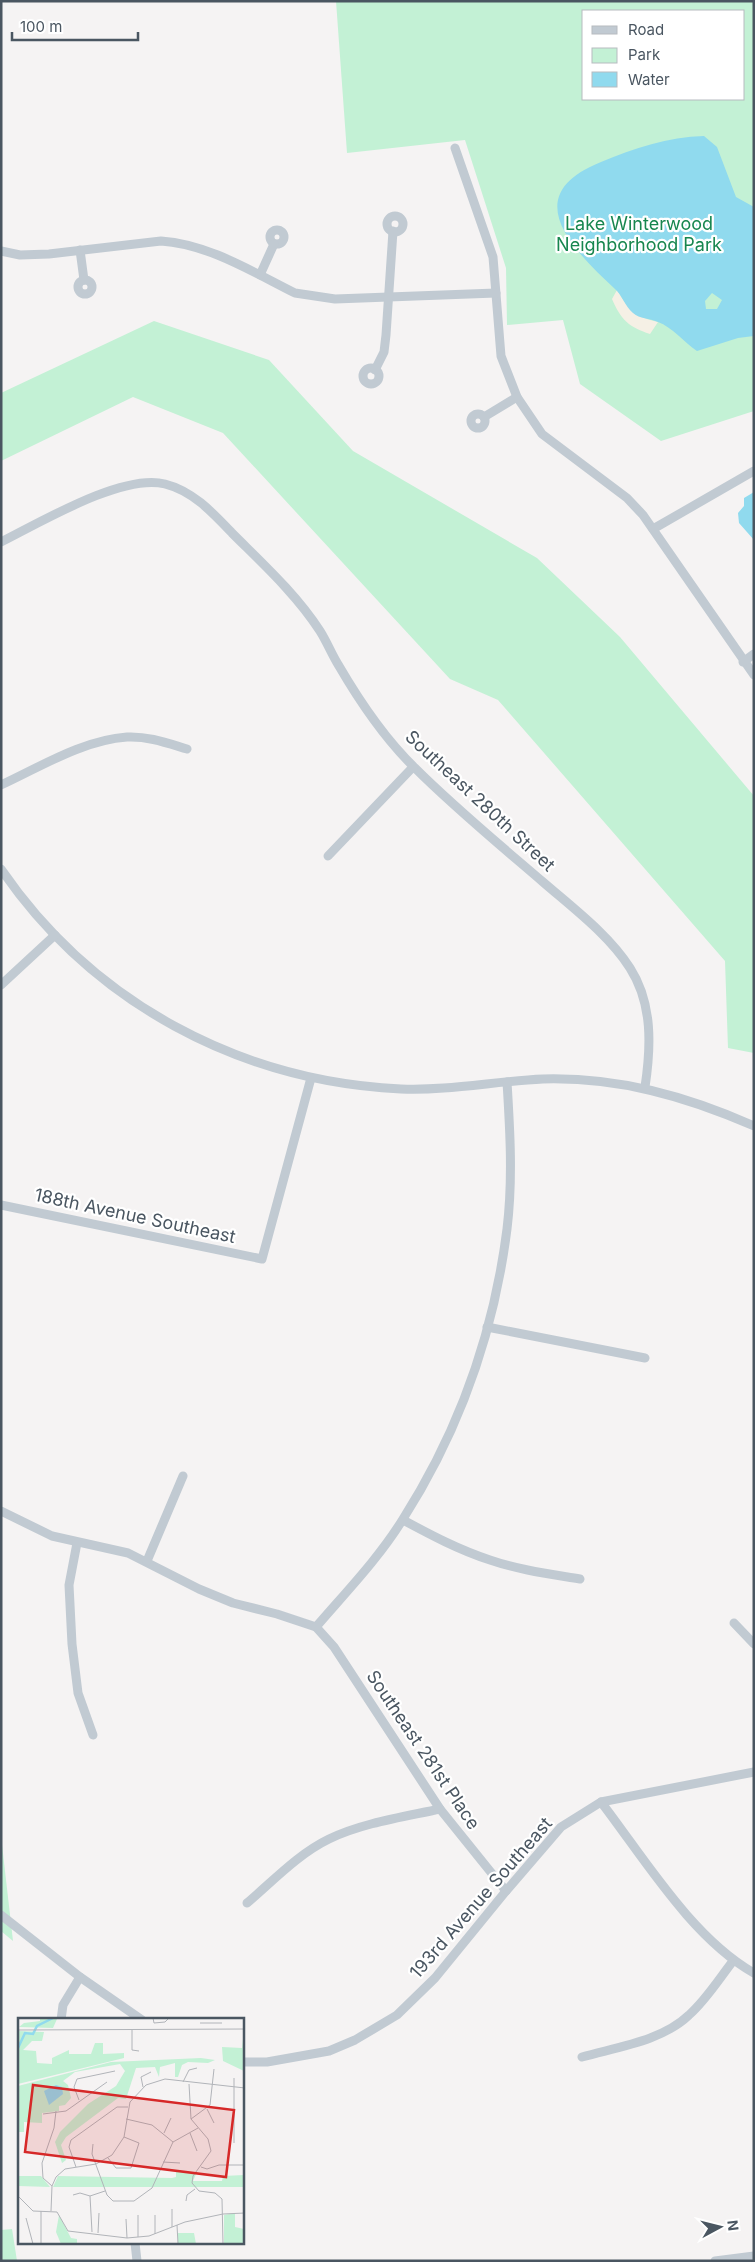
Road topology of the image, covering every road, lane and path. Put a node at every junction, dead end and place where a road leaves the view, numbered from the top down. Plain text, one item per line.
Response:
1 (455, 148) dead end
2 (392, 231) dead end
3 (274, 244) dead end
4 (80, 250) junction
5 (1, 251) edge
6 (260, 275) junction
7 (84, 280) dead end
8 (496, 293) junction
9 (388, 296) junction
10 (375, 370) dead end
11 (517, 397) junction
12 (484, 417) dead end
13 (754, 472) edge
14 (653, 529) junction
15 (1, 542) edge
16 (754, 654) edge
17 (743, 662) junction
18 (754, 675) edge
19 (187, 749) dead end
20 (414, 767) junction
21 (1, 785) edge
22 (328, 856) dead end
23 (1, 869) edge
24 (55, 935) junction
25 (1, 985) edge
26 (311, 1078) junction
27 (507, 1082) junction
28 (645, 1088) junction
29 (754, 1126) edge
30 (1, 1205) edge
31 (487, 1327) junction
32 (645, 1358) dead end
33 (182, 1476) dead end
34 (1, 1512) edge
35 (403, 1520) junction
36 (78, 1543) junction
37 (147, 1561) junction
38 (580, 1579) dead end
39 (734, 1623) dead end
40 (316, 1627) junction
41 (754, 1644) edge
42 (93, 1736) dead end
43 (754, 1772) edge
44 (601, 1802) junction
45 (440, 1809) junction
46 (506, 1890) junction
47 (248, 1903) dead end
48 (1, 1915) edge
49 (733, 1961) junction
50 (754, 1973) edge
51 (80, 1977) junction
52 (61, 2018) edge
53 (139, 2018) edge
54 (582, 2057) dead end
55 (244, 2062) edge
56 (135, 2244) edge
57 (754, 2256) edge
58 (137, 2261) edge
59 (715, 2261) edge

1 - 8 street
2 - 9 street
3 - 6 street
4 - 5 street
4 - 6 street
4 - 7 street
6 - 9 street
8 - 9 street
8 - 11 street
9 - 10 street
11 - 12 street
11 - 14 street
13 - 14 street
14 - 17 street
15 - 20 street, Southeast 280th Street
16 - 17 street
17 - 18 street
19 - 21 street
20 - 22 street
20 - 28 street, Southeast 280th Street
23 - 24 street
24 - 25 street
24 - 26 street
26 - 27 street
26 - 30 street, 188th Avenue Southeast
27 - 28 street
27 - 31 street
28 - 29 street
31 - 32 street
31 - 35 street
33 - 37 street
34 - 36 street
35 - 38 street
35 - 40 street
36 - 37 street
36 - 42 street
37 - 40 street
39 - 41 street
40 - 45 street, Southeast 281st Place
43 - 44 street, 193rd Avenue Southeast
44 - 46 street, 193rd Avenue Southeast
44 - 49 street
45 - 46 street, Southeast 281st Place
45 - 47 street
46 - 55 street, 193rd Avenue Southeast
48 - 51 street
49 - 50 street
49 - 54 street
51 - 52 street
51 - 53 street
56 - 58 street
57 - 59 street

